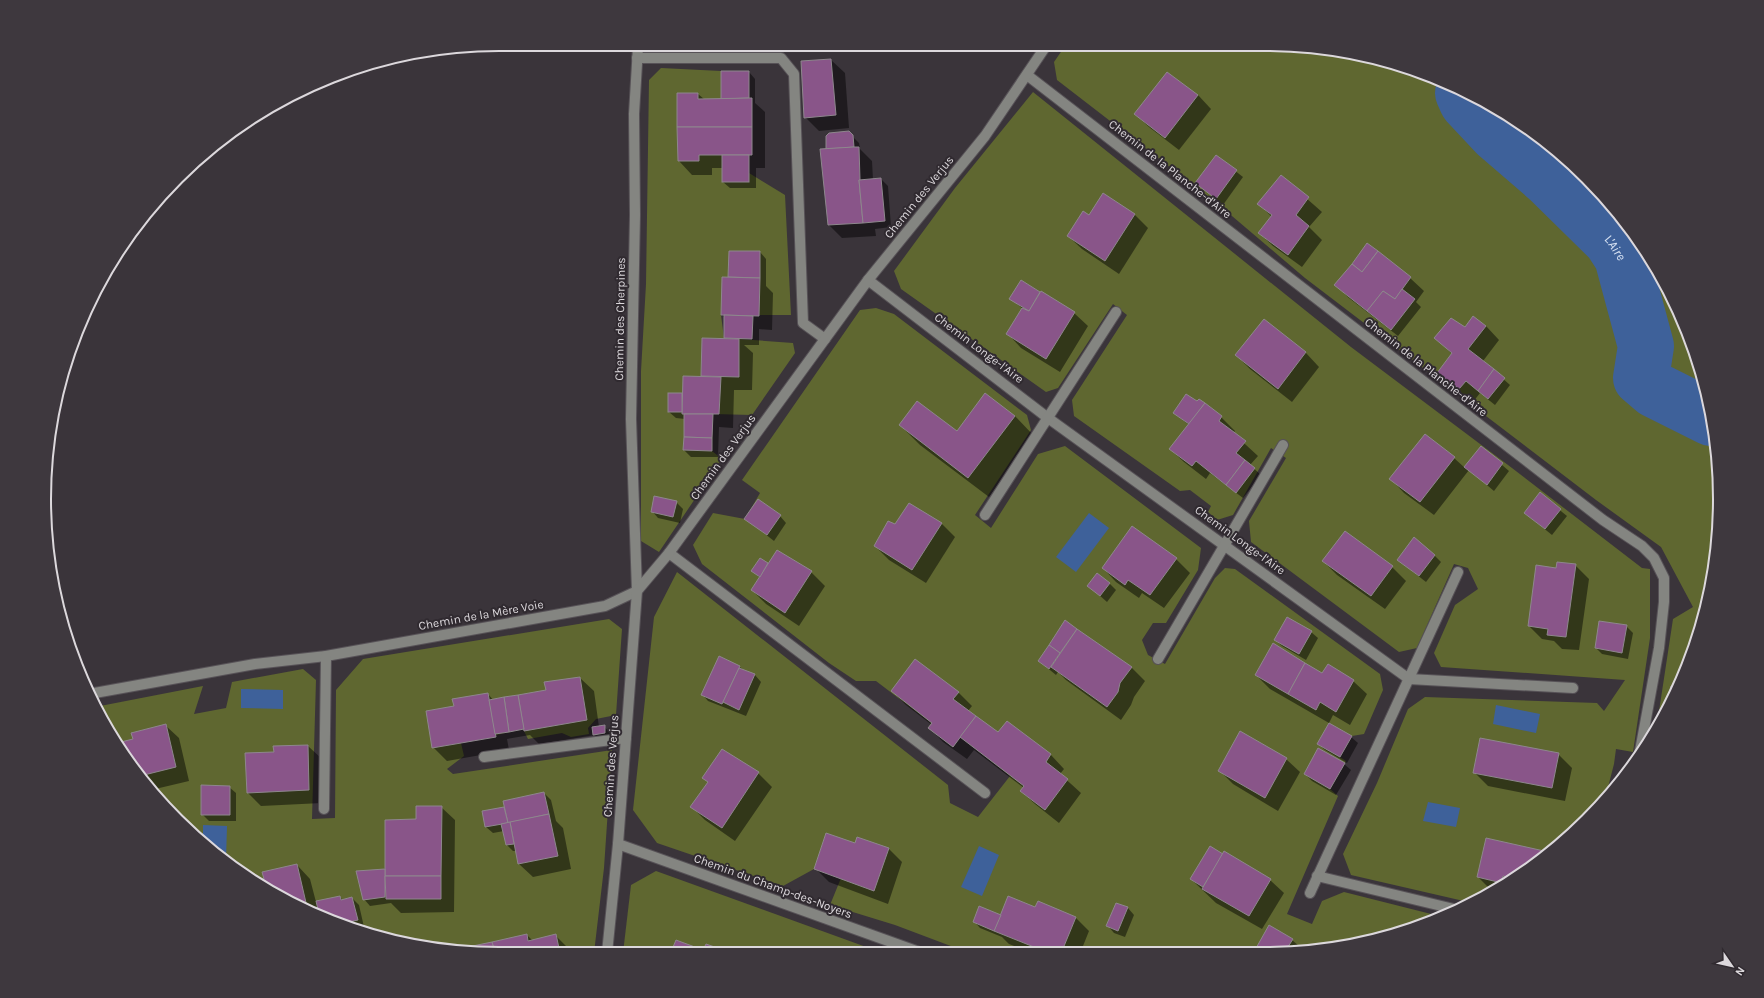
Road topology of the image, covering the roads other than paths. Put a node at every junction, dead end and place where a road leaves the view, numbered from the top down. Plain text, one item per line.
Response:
1 (638, 51) edge
2 (1043, 51) edge
3 (637, 58) junction
4 (1027, 75) junction
5 (868, 280) junction
6 (1116, 312) dead end
7 (825, 339) junction
8 (1048, 418) junction
9 (1283, 445) dead end
10 (985, 515) dead end
11 (1225, 546) junction
12 (669, 553) junction
13 (1458, 572) dead end
14 (637, 591) junction
15 (326, 656) junction
16 (1158, 659) dead end
17 (1409, 679) junction
18 (1573, 688) dead end
19 (95, 693) edge
20 (626, 738) junction
21 (1642, 740) edge
22 (484, 757) dead end
23 (985, 793) dead end
24 (324, 809) dead end
25 (618, 844) junction
26 (1317, 876) junction
27 (1310, 892) dead end
28 (1448, 908) edge
29 (608, 947) edge
30 (905, 947) edge

1 - 3 street, Chemin des Cherpines
2 - 4 street, Chemin des Verjus
3 - 7 street
3 - 14 street, Chemin des Cherpines
4 - 5 street, Chemin des Verjus
4 - 21 street, Chemin de la Planche-d'Aire
5 - 7 street, Chemin des Verjus
5 - 8 street, Chemin Longe-l'Aire
6 - 8 street
7 - 12 street, Chemin des Verjus
8 - 10 street
8 - 11 street, Chemin Longe-l'Aire
9 - 11 street
11 - 16 street
11 - 17 street, Chemin Longe-l'Aire
12 - 14 street, Chemin des Verjus
12 - 23 street
13 - 17 street
14 - 15 street, Chemin de la Mère Voie
14 - 20 street, Chemin des Verjus
15 - 19 street, Chemin de la Mère Voie
15 - 24 street
17 - 18 street
17 - 26 street
20 - 22 street
20 - 25 street, Chemin des Verjus
25 - 29 street, Chemin des Verjus
25 - 30 street, Chemin du Champ-des-Noyers
26 - 27 street
26 - 28 street

